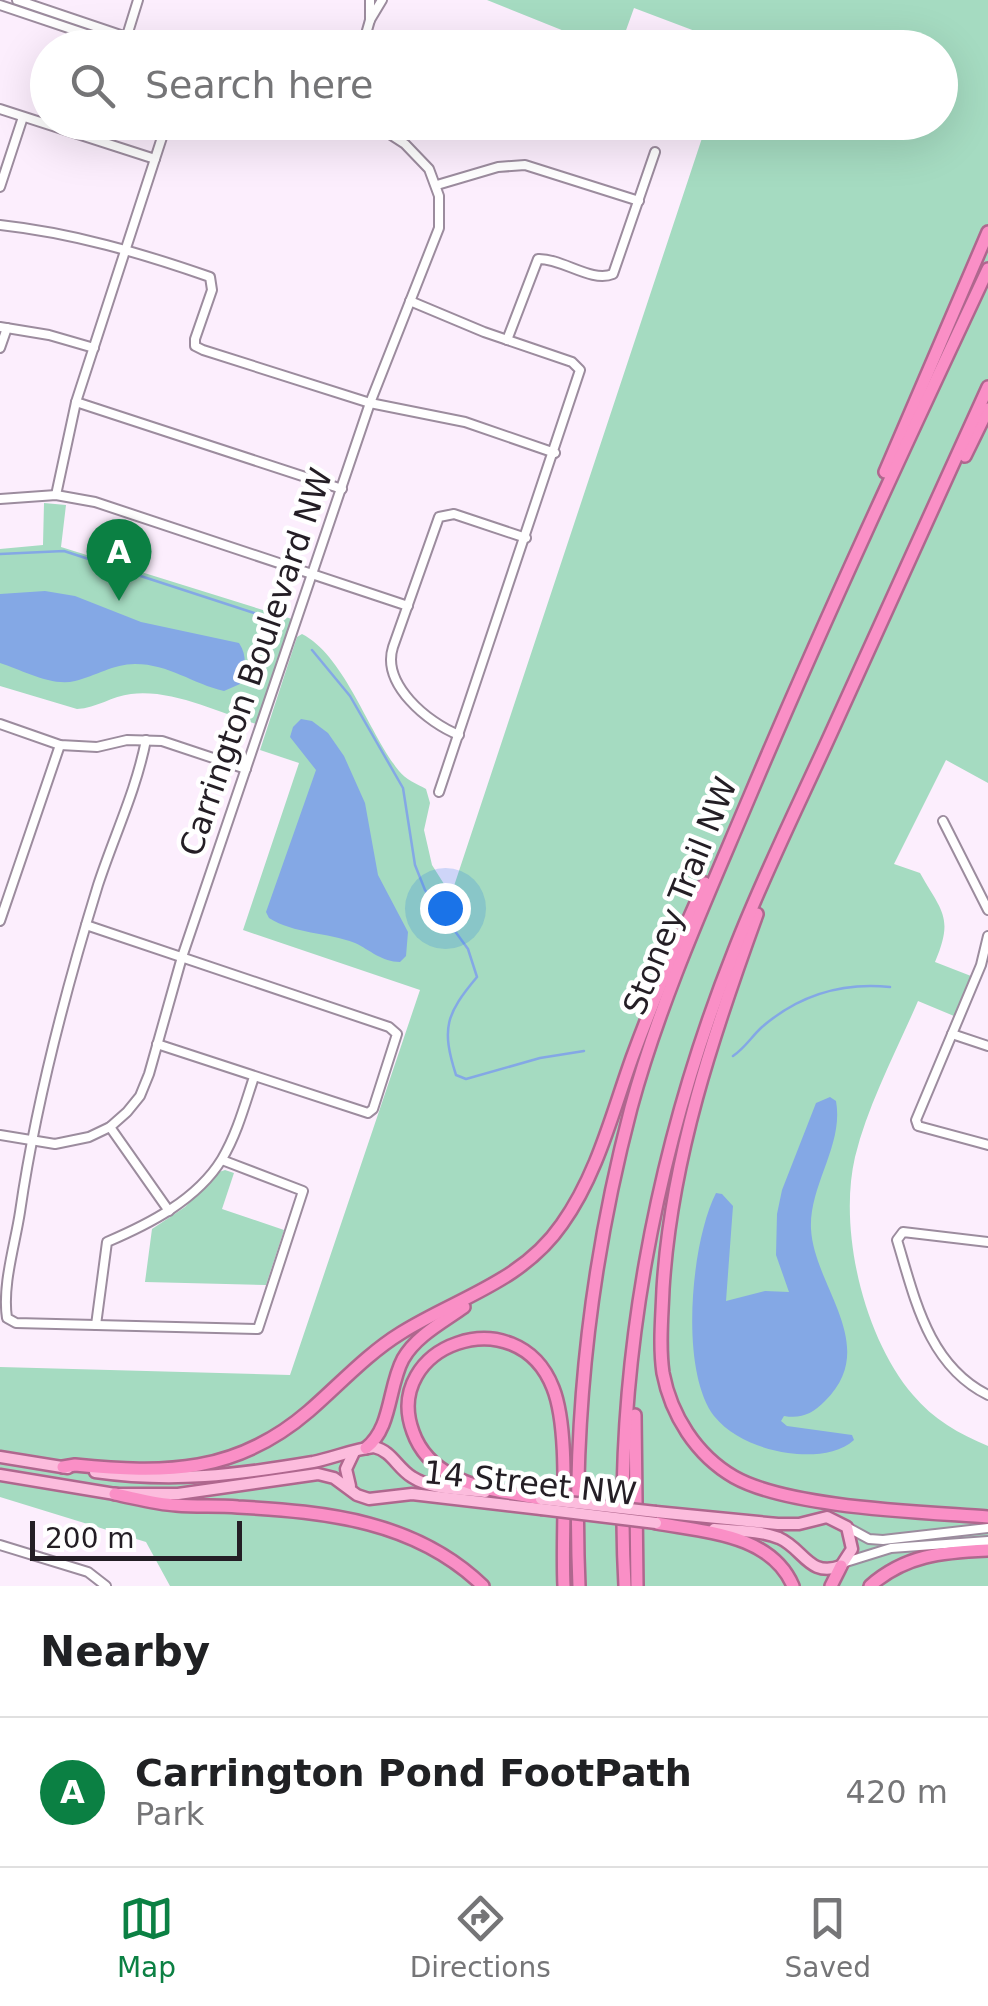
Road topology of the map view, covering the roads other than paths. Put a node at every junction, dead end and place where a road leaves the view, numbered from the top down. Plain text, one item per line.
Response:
1 (17, 0) edge
2 (138, 0) edge
3 (370, 0) edge
4 (382, 0) edge
5 (0, 5) edge
6 (370, 20) junction
7 (83, 30) edge
8 (93, 30) edge
9 (130, 30) edge
10 (367, 30) edge
11 (0, 109) edge
12 (23, 117) junction
13 (30, 119) edge
14 (95, 140) edge
15 (161, 140) edge
16 (398, 140) edge
17 (655, 152) dead end
18 (155, 159) junction
19 (436, 185) junction
20 (0, 186) edge
21 (639, 201) junction
22 (0, 226) edge
23 (988, 232) edge
24 (126, 250) junction
25 (988, 268) edge
26 (410, 300) junction
27 (3, 328) edge
28 (507, 340) junction
29 (0, 348) edge
30 (94, 348) junction
31 (988, 387) edge
32 (76, 402) junction
33 (370, 404) junction
34 (988, 409) edge
35 (555, 453) junction
36 (342, 488) junction
37 (56, 495) junction
38 (0, 499) edge
39 (526, 538) junction
40 (312, 575) junction
41 (832, 603) junction
42 (408, 606) junction
43 (871, 644) junction
44 (0, 724) edge
45 (460, 736) junction
46 (146, 740) junction
47 (772, 744) junction
48 (60, 745) junction
49 (246, 769) junction
50 (439, 792) dead end
51 (944, 821) dead end
52 (769, 871) junction
53 (988, 910) edge
54 (0, 921) edge
55 (86, 925) junction
56 (988, 936) edge
57 (182, 957) junction
58 (952, 1034) junction
59 (157, 1044) junction
60 (988, 1046) edge
61 (254, 1077) junction
62 (110, 1128) junction
63 (0, 1135) edge
64 (31, 1140) junction
65 (988, 1145) edge
66 (222, 1160) junction
67 (169, 1211) junction
68 (988, 1242) edge
69 (492, 1287) junction
70 (96, 1325) junction
71 (634, 1347) junction
72 (988, 1395) edge
73 (360, 1450) junction
74 (0, 1457) edge
75 (63, 1467) junction
76 (0, 1475) edge
77 (115, 1494) junction
78 (356, 1495) junction
79 (541, 1504) junction
80 (988, 1516) edge
81 (656, 1517) junction
82 (847, 1527) junction
83 (988, 1528) edge
84 (988, 1541) edge
85 (0, 1545) edge
86 (988, 1550) edge
87 (844, 1564) junction
88 (106, 1586) edge
89 (482, 1586) edge
90 (564, 1586) edge
91 (579, 1586) edge
92 (626, 1586) edge
93 (637, 1586) edge
94 (793, 1586) edge
95 (831, 1586) edge
96 (870, 1586) edge

1 - 8 street
2 - 9 street
3 - 6 street
4 - 6 street
5 - 7 street
6 - 10 street
11 - 12 street
12 - 13 street
12 - 20 street
14 - 18 street
15 - 18 street
16 - 19 street
17 - 21 street
18 - 24 street
19 - 21 street
19 - 26 street, Carrington Boulevard NW
21 - 28 street
22 - 24 street
23 - 41 highway
24 - 30 street
24 - 33 street
25 - 41 highway, Stoney Trail NW
26 - 28 street
26 - 33 street, Carrington Boulevard NW
27 - 29 street
27 - 30 street
28 - 35 street
30 - 32 street
31 - 43 highway
32 - 36 street
32 - 37 street
33 - 35 street
33 - 36 street, Carrington Boulevard NW
34 - 43 highway
35 - 39 street
36 - 40 street, Carrington Boulevard NW
37 - 38 street
37 - 40 street
39 - 42 street
39 - 45 street
40 - 42 street
40 - 49 street, Carrington Boulevard NW
41 - 47 highway, Stoney Trail NW
42 - 45 street
43 - 52 highway
44 - 48 street
45 - 50 street
46 - 48 street
46 - 49 street
46 - 55 street
47 - 69 highway
47 - 91 highway, Stoney Trail NW
48 - 54 street
49 - 57 street, Carrington Boulevard NW
51 - 53 street
52 - 71 highway
52 - 80 highway
55 - 57 street
55 - 64 street
56 - 58 street
57 - 59 street, Carrington Boulevard NW
57 - 61 street
58 - 60 street
58 - 65 street
59 - 61 street
59 - 62 street, Carrington Boulevard NW
61 - 66 street
62 - 64 street
62 - 67 street
63 - 64 street
64 - 70 street
66 - 67 street
66 - 70 street
67 - 70 street
68 - 72 street
69 - 73 highway
69 - 75 highway
71 - 92 highway
71 - 93 highway
73 - 75 main road
73 - 78 main road
73 - 79 main road, 14 Street NW
74 - 75 main road
76 - 77 main road, 14 Street NW
77 - 78 main road, 14 Street NW
77 - 89 highway
78 - 79 main road, 14 Street NW
79 - 81 main road, 14 Street NW, bridge
79 - 90 highway
81 - 82 main road, 14 Street NW
81 - 87 main road, 14 Street NW
81 - 94 highway
82 - 83 street, 14 Street NW
82 - 87 main road
84 - 87 street
85 - 88 street
86 - 96 highway
87 - 95 highway

